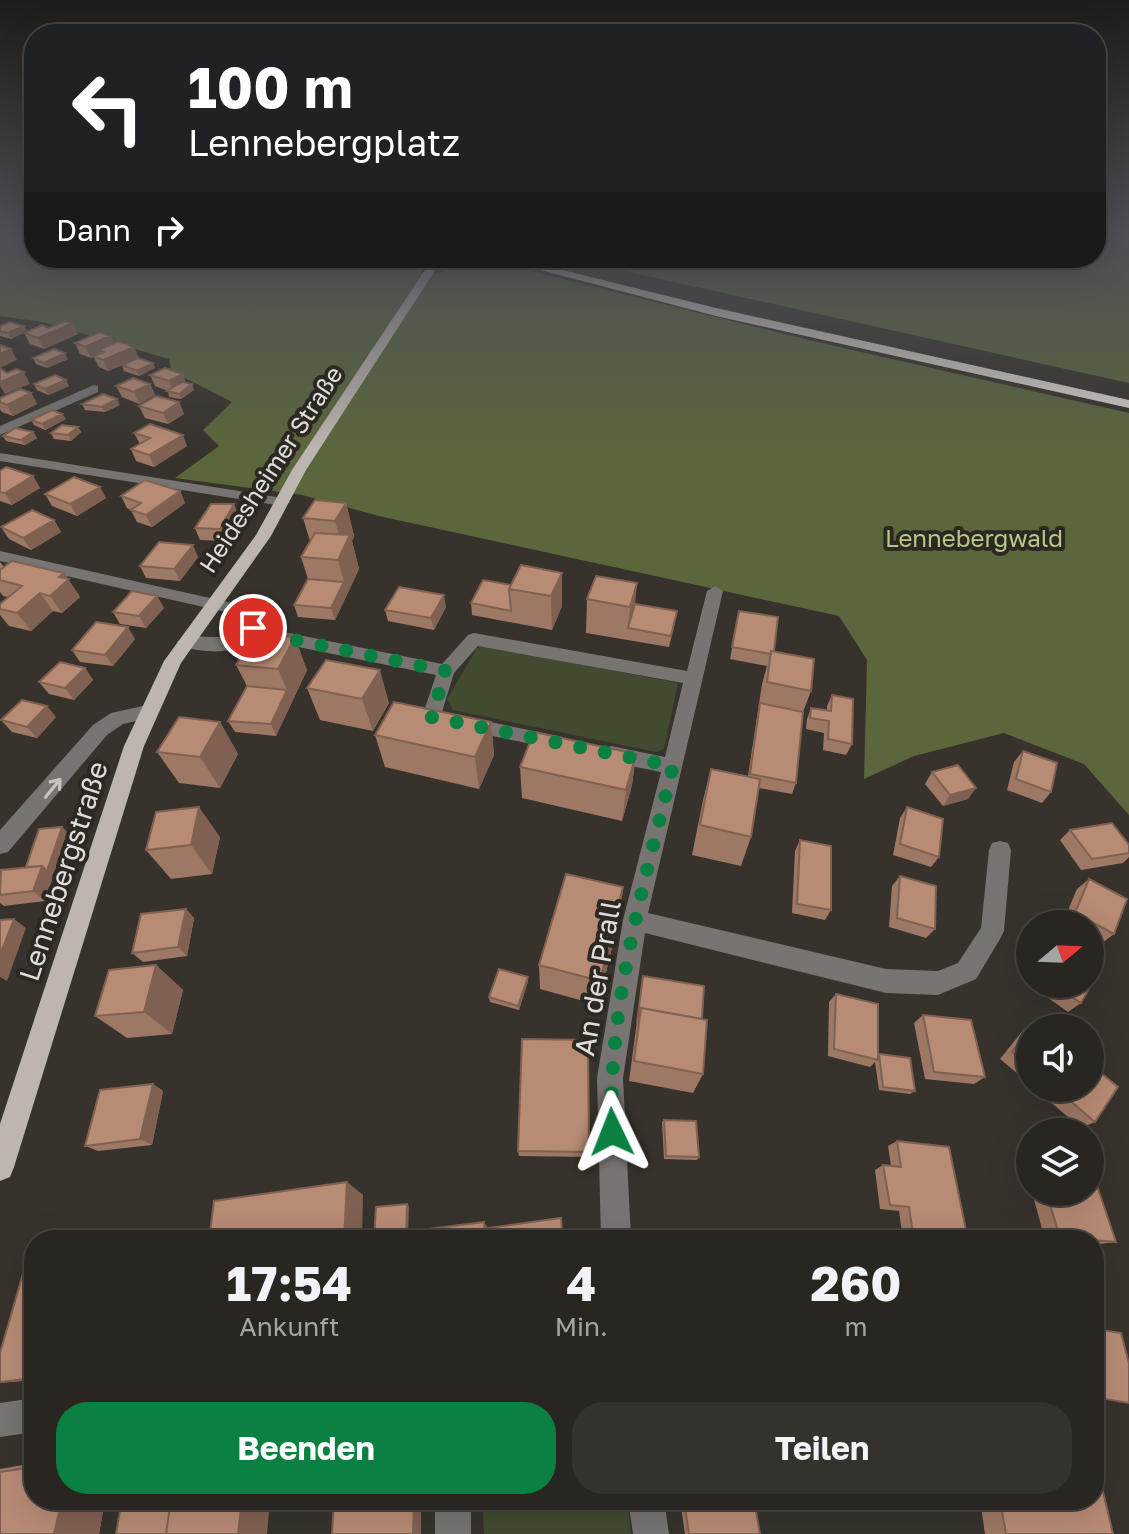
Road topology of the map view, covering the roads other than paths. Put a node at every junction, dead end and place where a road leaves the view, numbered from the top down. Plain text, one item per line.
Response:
1 (406, 307) edge
2 (694, 307) edge
3 (738, 307) edge
4 (94, 389) dead end
5 (1129, 393) edge
6 (1129, 404) edge
7 (0, 431) edge
8 (0, 457) edge
9 (283, 502) junction
10 (0, 556) edge
11 (715, 591) dead end
12 (211, 606) junction
13 (251, 631) junction
14 (186, 642) junction
15 (446, 671) junction
16 (695, 679) junction
17 (147, 712) junction
18 (673, 766) junction
19 (0, 845) edge
20 (1000, 850) dead end
21 (635, 920) junction
22 (0, 1167) edge
23 (616, 1230) edge
24 (24, 1416) edge
25 (0, 1420) edge
26 (453, 1510) edge
27 (647, 1510) edge
28 (453, 1534) edge
29 (651, 1534) edge

1 - 9 main road, Heidesheimer Straße
2 - 6 highway
3 - 5 highway
4 - 7 street
8 - 9 street
9 - 12 main road, Heidesheimer Straße
10 - 12 street, Heidesheimer Straße
11 - 16 street, An der Prall
12 - 13 street
12 - 14 main road, Lennebergstraße
13 - 14 street
13 - 15 street
14 - 17 main road, Lennebergstraße
15 - 16 street
15 - 18 street
16 - 18 street, An der Prall
19 -> 17 street
17 - 22 main road, Lennebergstraße
18 - 21 street, An der Prall
20 - 21 street
21 - 23 street, An der Prall
24 - 25 street
26 - 28 street
27 - 29 street

